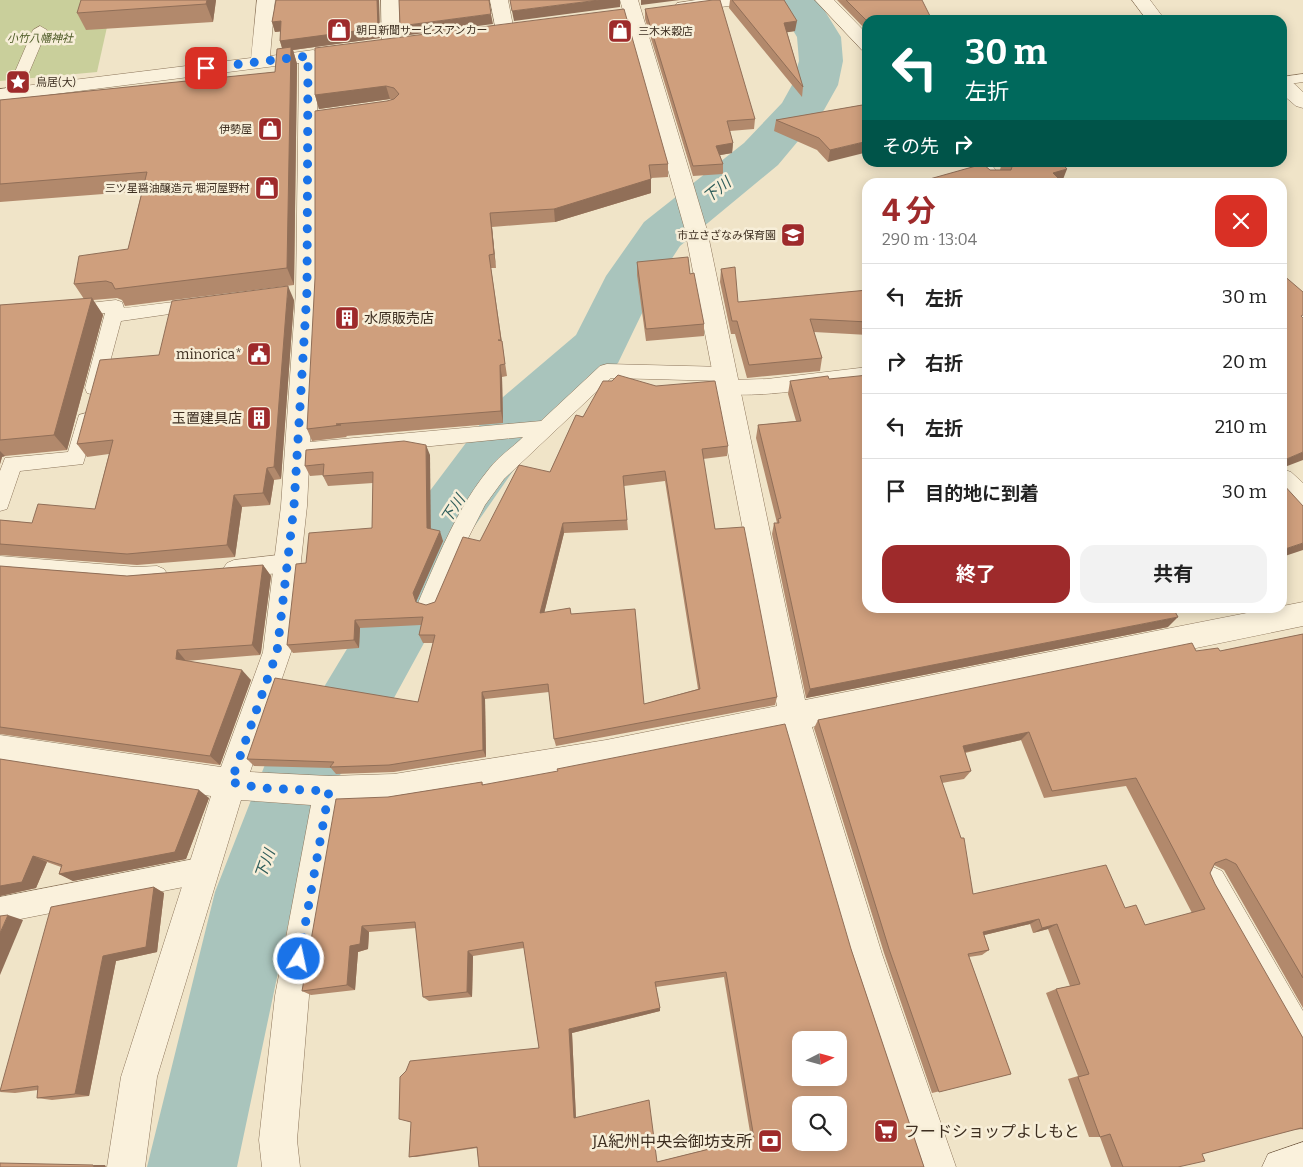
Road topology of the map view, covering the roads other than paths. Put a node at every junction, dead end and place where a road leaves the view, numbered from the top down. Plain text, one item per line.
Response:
1 (266, 0) edge
2 (390, 0) edge
3 (499, 0) edge
4 (736, 0) edge
5 (824, 0) edge
6 (1141, 0) edge
7 (639, 10) edge
8 (1152, 15) edge
9 (523, 29) edge
10 (40, 30) dead end
11 (505, 32) junction
12 (486, 34) edge
13 (862, 40) edge
14 (410, 44) edge
15 (391, 46) junction
16 (371, 49) edge
17 (334, 53) edge
18 (308, 56) junction
19 (260, 62) junction
20 (1303, 78) edge
21 (1287, 81) edge
22 (1287, 87) edge
23 (4, 94) edge
24 (1303, 102) edge
25 (0, 113) edge
26 (982, 167) edge
27 (992, 178) edge
28 (210, 304) edge
29 (48, 311) edge
30 (113, 316) junction
31 (862, 375) edge
32 (727, 381) junction
33 (538, 429) junction
34 (297, 452) junction
35 (6, 462) edge
36 (1287, 484) edge
37 (1303, 500) edge
38 (0, 502) edge
39 (287, 562) junction
40 (0, 565) edge
41 (212, 570) edge
42 (175, 574) edge
43 (429, 603) edge
44 (1303, 614) edge
45 (794, 718) junction
46 (0, 749) edge
47 (245, 785) junction
48 (329, 791) junction
49 (204, 870) junction
50 (1213, 880) edge
51 (0, 910) edge
52 (1303, 1037) edge
53 (1303, 1160) edge
54 (126, 1167) edge
55 (281, 1167) edge
56 (937, 1167) edge
57 (1281, 1167) edge

1 - 19 street
2 - 15 street
3 - 11 street
4 - 7 street
5 - 13 street
6 - 8 street
7 - 32 street
9 - 11 street
10 - 23 lane
11 - 12 street
14 - 15 street
15 - 16 street
17 - 18 street
18 - 19 street
18 - 34 street
19 - 23 street
20 - 21 lane
22 - 24 street
23 - 25 street
26 - 27 street
28 - 30 lane
29 - 30 lane
30 - 35 lane
31 - 32 lane
32 - 33 lane
32 - 45 street
33 - 34 lane
33 - 43 lane
34 - 39 street
35 - 38 lane
36 - 37 street
39 - 41 lane
39 - 47 street
40 - 42 lane
44 - 45 street
45 - 48 street
45 - 56 street
46 - 47 street
47 - 48 street
47 - 49 street
48 - 55 street
49 - 51 lane
49 - 54 street
50 - 52 lane
53 - 57 street

